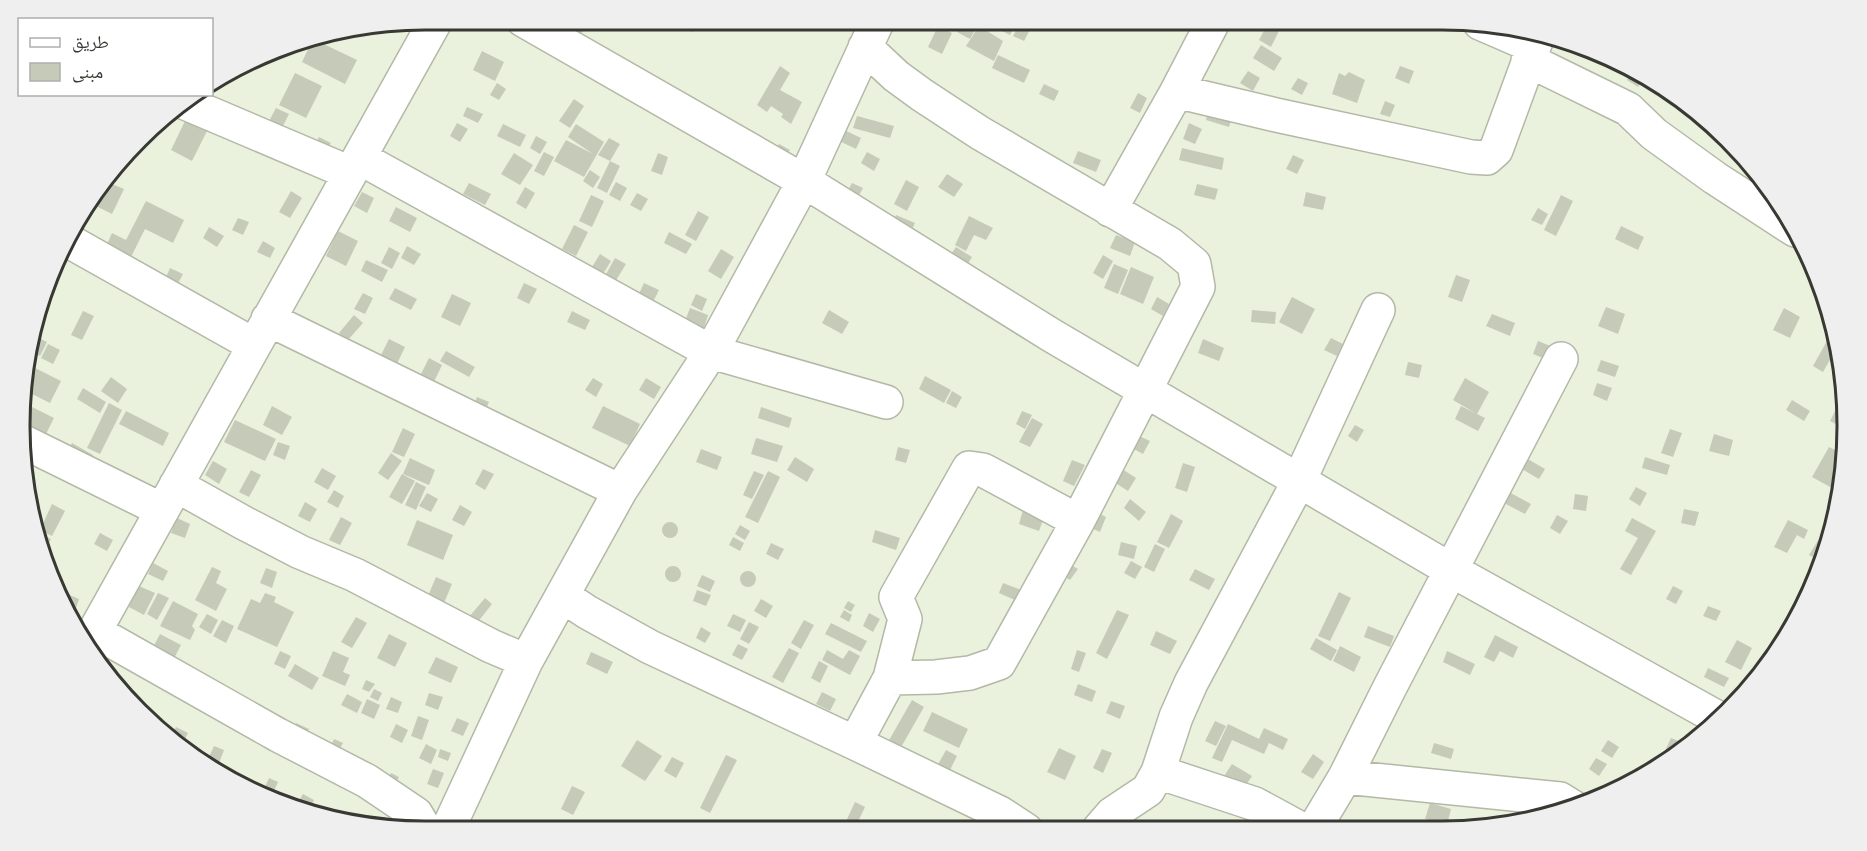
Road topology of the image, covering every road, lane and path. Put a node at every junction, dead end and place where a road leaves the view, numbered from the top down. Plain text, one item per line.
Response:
1 (430, 30) edge
2 (540, 30) edge
3 (1209, 30) edge
4 (872, 33) edge
5 (1511, 36) edge
6 (1533, 46) edge
7 (1176, 93) junction
8 (194, 106) edge
9 (355, 166) junction
10 (804, 181) junction
11 (1110, 210) junction
12 (1778, 219) edge
13 (75, 244) edge
14 (1378, 309) dead end
15 (261, 332) junction
16 (711, 352) junction
17 (1561, 359) dead end
18 (1145, 391) junction
19 (886, 402) dead end
20 (31, 445) edge
21 (1299, 481) junction
22 (620, 491) junction
23 (169, 497) junction
24 (1078, 520) junction
25 (1451, 570) junction
26 (563, 596) junction
27 (92, 637) edge
28 (93, 639) edge
29 (526, 661) junction
30 (890, 678) junction
31 (1711, 714) edge
32 (855, 743) junction
33 (1158, 772) junction
34 (1345, 777) junction
35 (1564, 802) edge
36 (420, 821) edge
37 (452, 821) edge
38 (1012, 821) edge
39 (1106, 821) edge
40 (1286, 821) edge
41 (1319, 821) edge

1 - 9 street
2 - 10 street
3 - 7 street
4 - 10 street
4 - 11 street
5 - 6 street
6 - 7 street
6 - 12 street
7 - 11 street
8 - 9 street
9 - 15 street
9 - 16 street
10 - 16 street
10 - 18 street
11 - 18 street
13 - 15 street
14 - 21 street
15 - 22 street
15 - 23 street
16 - 19 street
16 - 22 street
17 - 25 street
18 - 21 street
18 - 24 street
20 - 23 street
21 - 25 street
21 - 33 street
22 - 26 street
23 - 27 street
23 - 29 street
24 - 30 street
24 - 30 street
25 - 31 street
25 - 34 street
26 - 29 street
26 - 32 street
28 - 36 street
29 - 37 street
30 - 32 street
32 - 38 street
33 - 39 street
33 - 40 street
34 - 35 street
34 - 41 street

